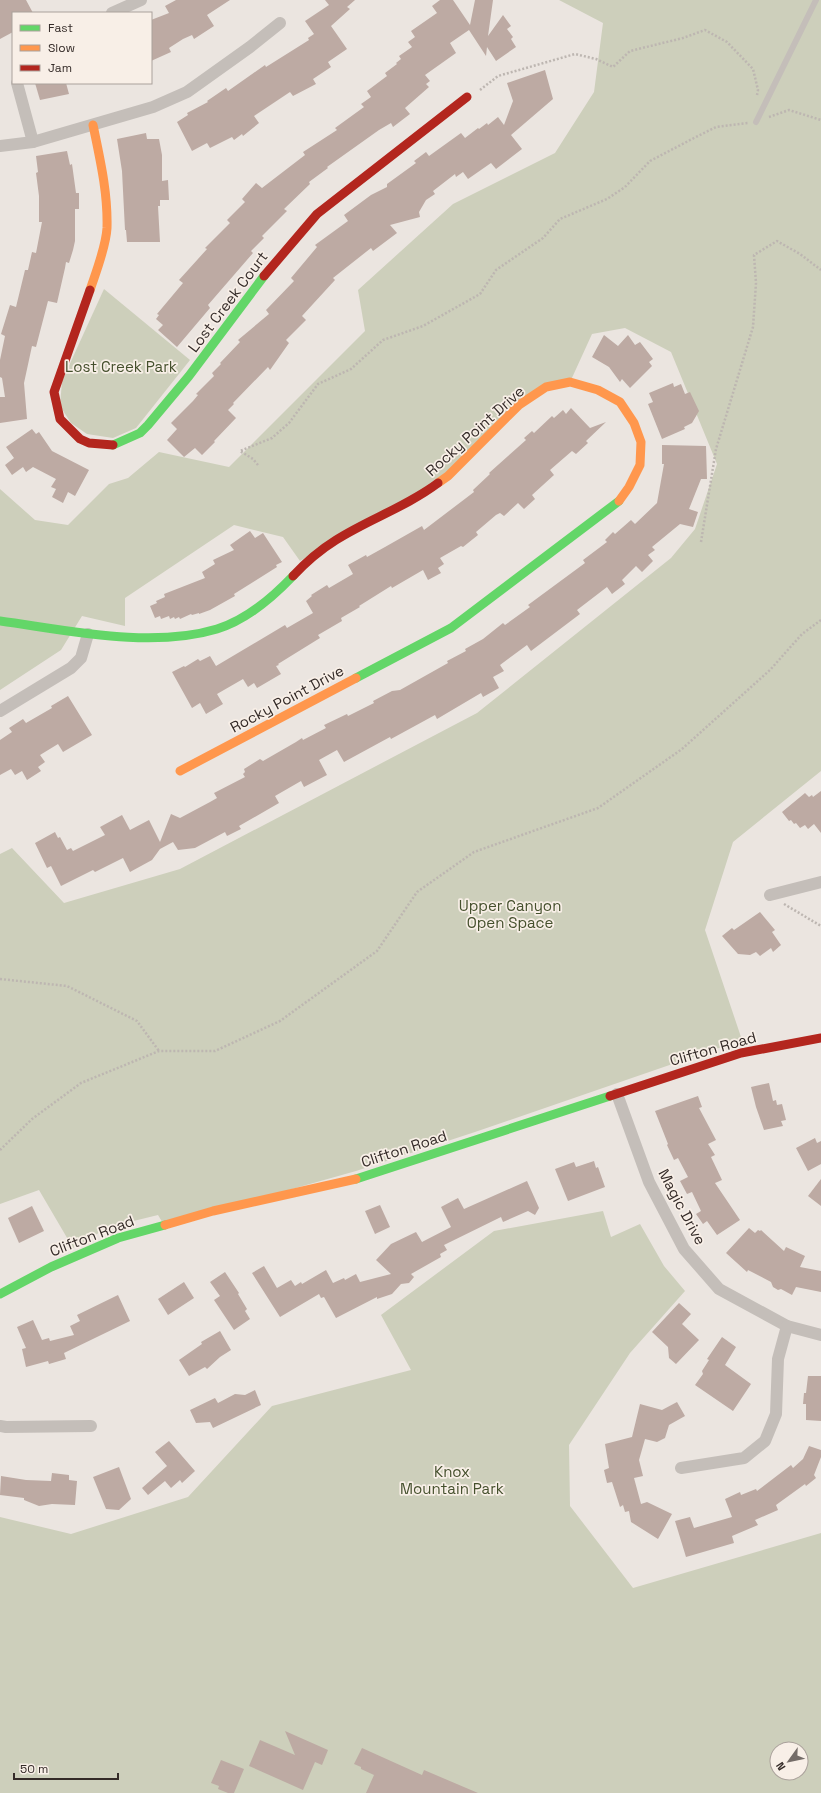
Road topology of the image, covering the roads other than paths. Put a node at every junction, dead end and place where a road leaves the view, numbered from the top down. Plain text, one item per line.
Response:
1 (141, 0) edge
2 (816, 0) edge
3 (114, 12) edge
4 (280, 23) dead end
5 (17, 84) edge
6 (467, 97) dead end
7 (756, 122) road end
8 (93, 125) junction
9 (33, 142) junction
10 (0, 146) edge
11 (0, 621) edge
12 (88, 634) junction
13 (0, 711) edge
14 (180, 771) dead end
15 (821, 882) edge
16 (770, 896) road end
17 (821, 1038) edge
18 (617, 1094) junction
19 (0, 1294) edge
20 (787, 1326) junction
21 (821, 1335) edge
22 (0, 1426) edge
23 (91, 1426) dead end
24 (682, 1468) dead end

1 - 3 street
2 - 7 lane
4 - 8 street
5 - 9 street
6 - 8 street, Lost Creek Court
8 - 9 street
9 - 10 street
11 - 12 street, Rocky Point Drive
12 - 13 street
12 - 14 street, Rocky Point Drive
15 - 16 street
17 - 18 street, Clifton Road
18 - 19 street, Clifton Road
18 - 20 street, Magic Drive
20 - 21 street, Magic Drive
20 - 24 street
22 - 23 street

